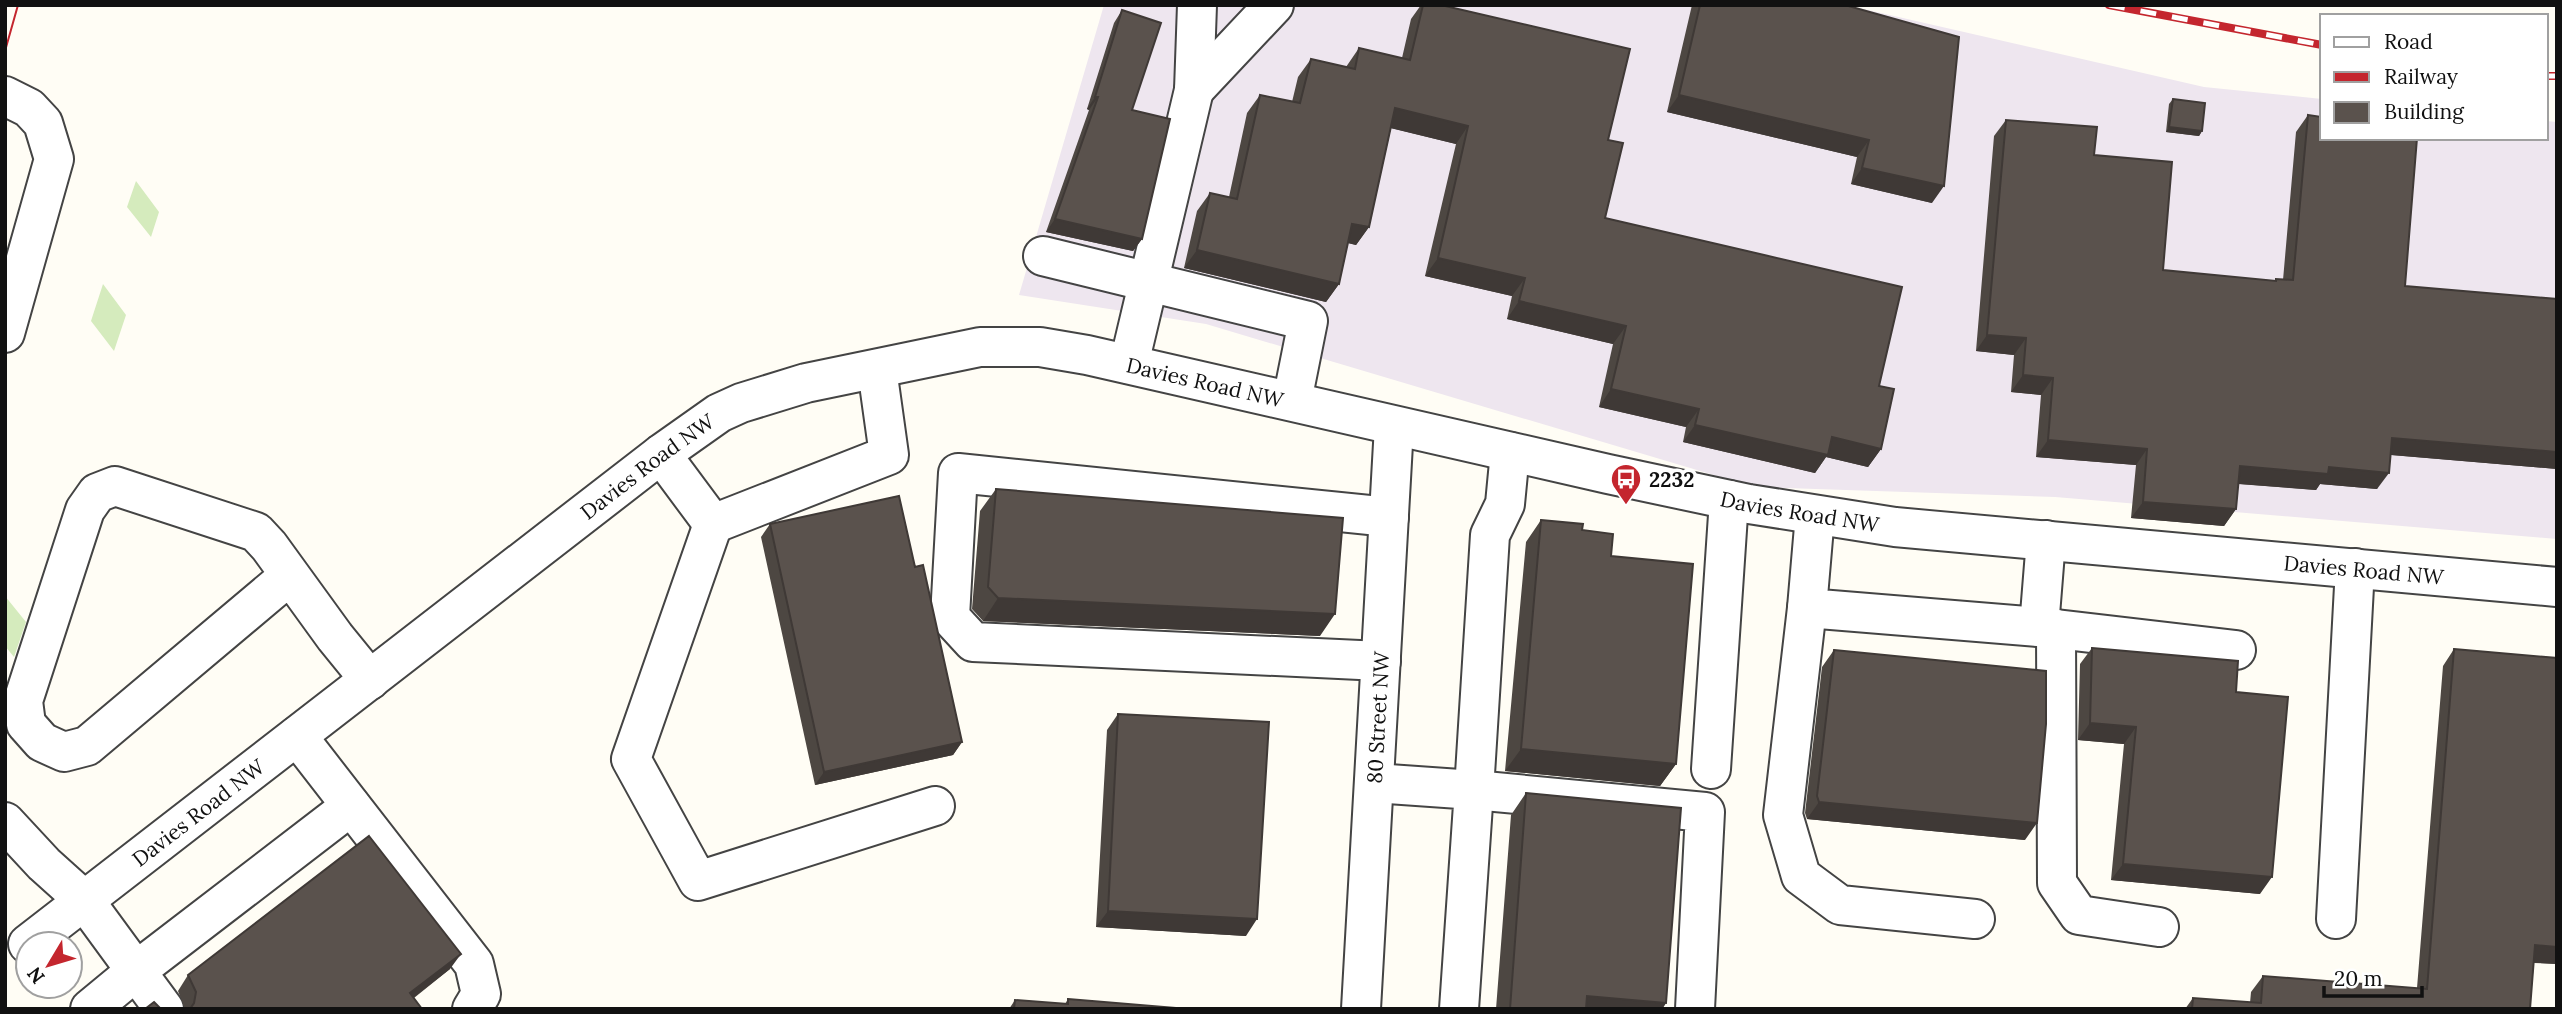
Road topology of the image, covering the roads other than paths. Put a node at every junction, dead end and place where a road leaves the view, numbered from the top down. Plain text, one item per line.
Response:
1 (1197, 5) edge
2 (1274, 5) edge
3 (1194, 90) junction
4 (5, 96) edge
5 (1043, 256) dead end
6 (1148, 282) junction
7 (5, 333) edge
8 (1129, 365) junction
9 (877, 369) junction
10 (1292, 401) junction
11 (1394, 426) junction
12 (1510, 452) junction
13 (661, 454) junction
14 (1729, 500) junction
15 (1815, 515) junction
16 (1389, 517) junction
17 (713, 524) junction
18 (2046, 540) junction
19 (2354, 568) junction
20 (289, 576) junction
21 (2557, 587) edge
22 (1807, 608) junction
23 (2048, 628) junction
24 (2236, 650) dead end
25 (1381, 661) junction
26 (370, 680) junction
27 (298, 736) junction
28 (1711, 769) dead end
29 (1374, 783) junction
30 (1474, 790) junction
31 (351, 806) junction
32 (935, 806) dead end
33 (5, 822) edge
34 (84, 900) junction
35 (1975, 919) dead end
36 (2336, 919) dead end
37 (2159, 927) dead end
38 (46, 930) edge
39 (136, 971) junction
40 (90, 1009) edge
41 (164, 1009) edge
42 (472, 1009) edge
43 (1361, 1009) edge
44 (1459, 1009) edge
45 (1695, 1009) edge

1 - 3 street
2 - 3 street
3 - 6 street
4 - 7 street
5 - 6 street
6 - 8 street
6 - 10 street
8 - 9 street, Davies Road NW
8 - 10 street, Davies Road NW
9 - 13 street, Davies Road NW
9 - 17 street
10 - 11 street, Davies Road NW
11 - 12 street, Davies Road NW
11 - 16 street, 80 Street NW
12 - 14 street, Davies Road NW
12 - 30 street
13 - 17 street
13 - 26 street, Davies Road NW
14 - 15 street, Davies Road NW
14 - 28 street
15 - 18 street, Davies Road NW
15 - 22 street
16 - 25 street, 80 Street NW
16 - 25 street
17 - 32 street
18 - 19 street, Davies Road NW
18 - 23 street
19 - 21 street, Davies Road NW
19 - 36 street
20 - 20 street
20 - 26 street
22 - 23 street
22 - 35 street
23 - 24 street
23 - 37 street
25 - 29 street, 80 Street NW
26 - 27 street, Davies Road NW
27 - 31 street
27 - 34 street, Davies Road NW
29 - 30 street
29 - 43 street, 80 Street NW
30 - 44 street
30 - 45 street
31 - 39 street
31 - 42 street
33 - 34 street
34 - 38 street, Davies Road NW
34 - 39 street
39 - 40 street
39 - 41 street

